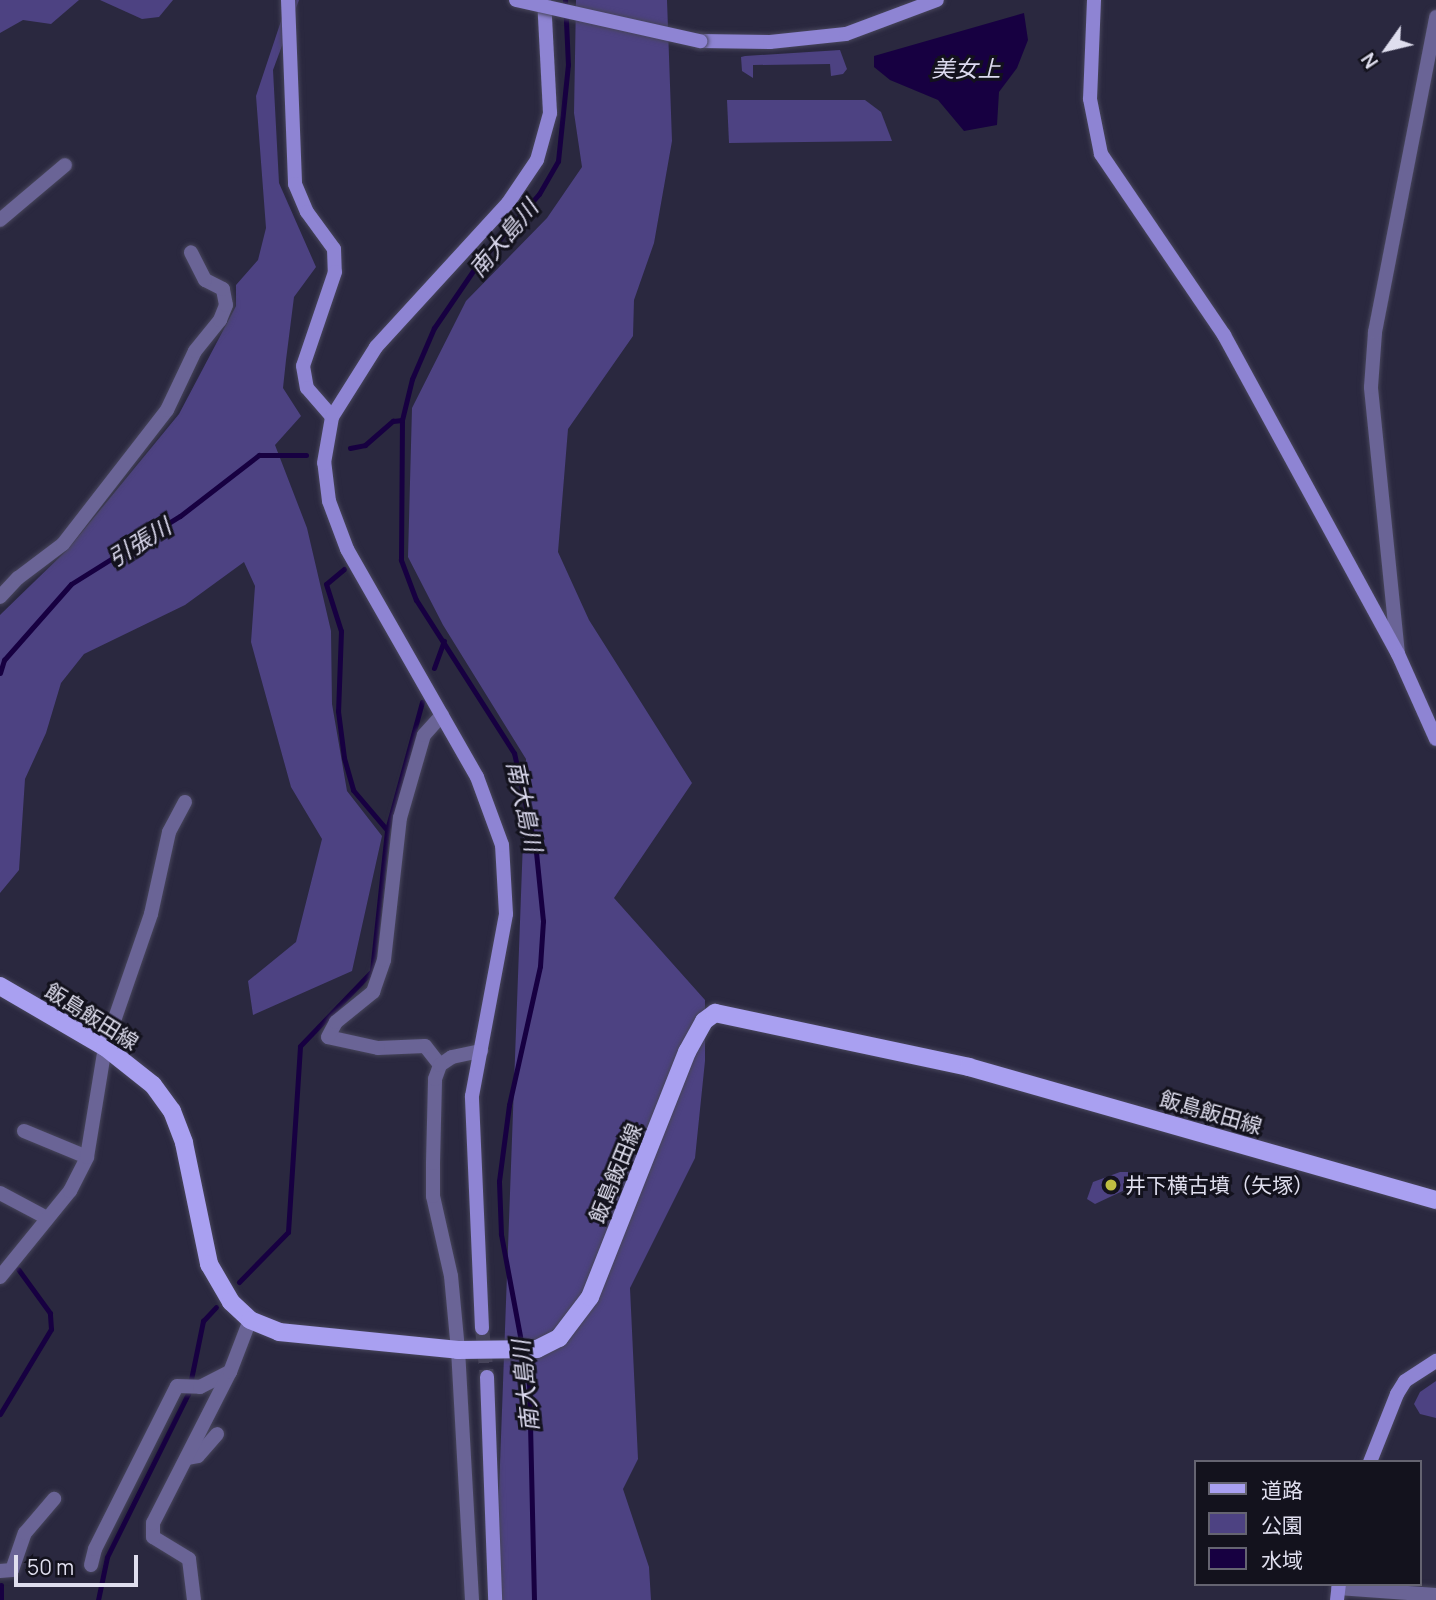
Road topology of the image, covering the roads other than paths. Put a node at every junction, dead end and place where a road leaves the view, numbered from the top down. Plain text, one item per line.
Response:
1 (288, 0) edge
2 (516, 0) edge
3 (544, 0) edge
4 (937, 0) edge
5 (1094, 0) edge
6 (1436, 17) edge
7 (65, 165) dead end
8 (0, 220) edge
9 (191, 252) dead end
10 (332, 417) junction
11 (0, 597) edge
12 (1398, 654) junction
13 (442, 715) junction
14 (1436, 739) edge
15 (185, 802) dead end
16 (0, 986) edge
17 (105, 1047) junction
18 (481, 1051) junction
19 (440, 1065) junction
20 (24, 1131) dead end
21 (87, 1157) junction
22 (0, 1193) edge
23 (1436, 1200) edge
24 (47, 1218) junction
25 (0, 1277) edge
26 (250, 1320) junction
27 (482, 1328) tunnel mouth
28 (458, 1350) junction
29 (1436, 1360) edge
30 (230, 1372) junction
31 (487, 1377) tunnel mouth
32 (217, 1434) dead end
33 (187, 1458) junction
34 (1371, 1460) edge
35 (54, 1499) dead end
36 (91, 1565) dead end
37 (0, 1571) edge
38 (1338, 1591) edge
39 (1436, 1595) edge
40 (194, 1600) edge
41 (472, 1600) edge
42 (495, 1600) edge

1 - 10 street
2 - 4 street, bridge
3 - 10 street
5 - 12 street
6 - 12 street
7 - 8 street
9 - 11 street
10 - 13 street
12 - 14 street
13 - 18 street
13 - 19 street
15 - 17 street
16 - 17 main road, 飯島飯田線
17 - 21 street
17 - 26 main road, 飯島飯田線
18 - 19 street
18 - 27 street
19 - 28 street
20 - 21 street
21 - 24 street
22 - 24 street
23 - 28 main road, 飯島飯田線
24 - 25 street
26 - 28 main road, 飯島飯田線
26 - 30 street
28 - 41 street
29 - 34 street
30 - 33 street
30 - 36 street
31 - 42 street
32 - 33 street
33 - 40 street
35 - 37 street
38 - 39 street

